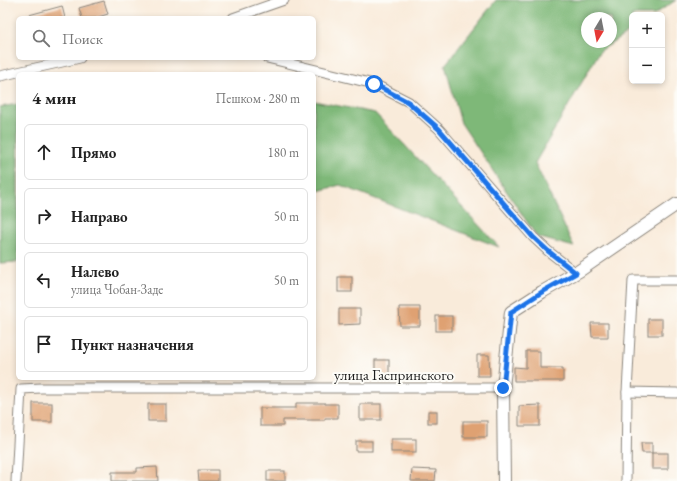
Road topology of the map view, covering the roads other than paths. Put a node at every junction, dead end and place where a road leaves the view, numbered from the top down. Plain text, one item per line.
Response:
1 (284, 0) edge
2 (239, 16) edge
3 (71, 60) edge
4 (275, 60) edge
5 (16, 72) edge
6 (18, 72) edge
7 (0, 76) edge
8 (677, 204) edge
9 (576, 273) junction
10 (677, 280) edge
11 (503, 388) junction
12 (627, 392) junction
13 (677, 393) edge
14 (16, 481) edge
15 (504, 481) edge
16 (626, 481) edge

1 - 2 street
3 - 6 street
4 - 9 street
5 - 7 street
8 - 9 main road
9 - 11 main road
10 - 12 street
11 - 14 street, улица Гаспринского
11 - 15 main road
12 - 13 street
12 - 16 street

